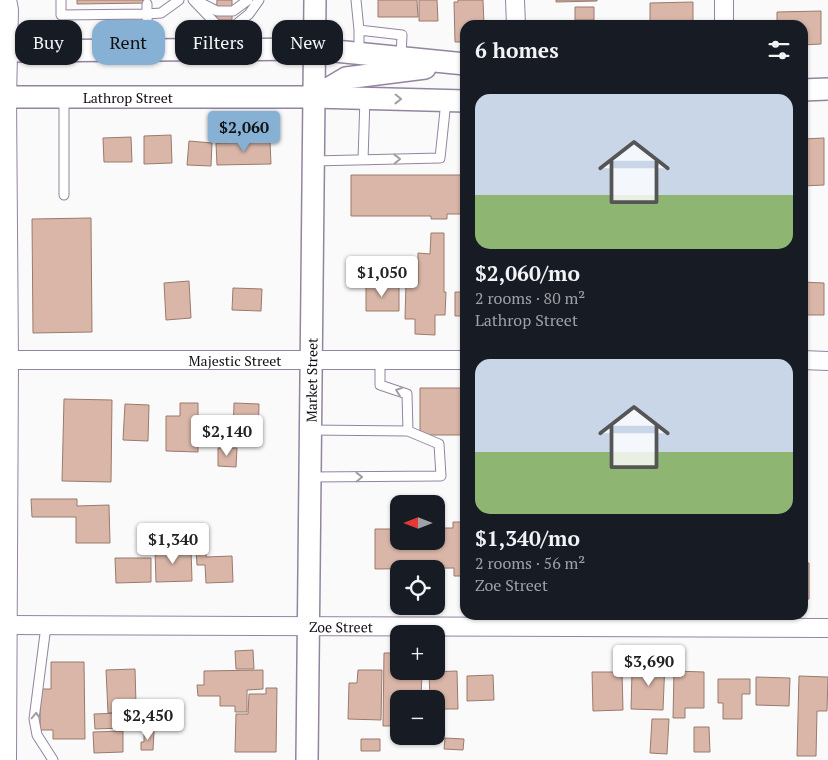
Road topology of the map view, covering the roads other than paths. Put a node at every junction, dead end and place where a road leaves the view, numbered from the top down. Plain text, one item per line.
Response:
1 (61, 0) edge
2 (179, 0) edge
3 (193, 0) edge
4 (248, 0) edge
5 (259, 0) edge
6 (315, 0) edge
7 (356, 0) edge
8 (515, 0) edge
9 (724, 0) edge
10 (6, 3) edge
11 (147, 9) junction
12 (147, 20) edge
13 (315, 20) edge
14 (516, 20) edge
15 (724, 20) edge
16 (359, 30) junction
17 (272, 49) edge
18 (92, 50) edge
19 (165, 50) edge
20 (3, 51) edge
21 (343, 51) edge
22 (360, 52) junction
23 (401, 57) junction
24 (460, 64) edge
25 (315, 65) edge
26 (808, 90) edge
27 (828, 90) edge
28 (2, 97) edge
29 (64, 97) junction
30 (314, 97) junction
31 (365, 98) junction
32 (455, 100) edge
33 (363, 160) junction
34 (313, 161) junction
35 (64, 195) dead end
36 (380, 359) junction
37 (6, 360) junction
38 (310, 360) junction
39 (460, 360) edge
40 (808, 360) edge
41 (828, 360) edge
42 (310, 430) junction
43 (408, 431) junction
44 (310, 477) junction
45 (5, 625) junction
46 (46, 626) junction
47 (309, 626) junction
48 (828, 628) edge
49 (4, 760) edge
50 (53, 760) edge
51 (307, 760) edge

1 - 11 lane
2 - 11 lane
3 - 4 lane
3 - 5 lane
6 - 13 street, Market Street
7 - 16 lane
8 - 14 street
9 - 15 street
10 - 20 main road
11 - 12 lane
16 - 22 lane
16 - 23 lane
17 - 19 street
18 - 20 street
20 - 28 main road
21 - 22 street
22 - 23 street
23 - 24 street
24 - 30 street
25 - 30 street, Market Street
26 - 27 street
28 - 29 street, Lathrop Street
28 - 37 main road
29 - 30 street, Lathrop Street
29 - 35 lane
30 - 31 street, Lathrop Street
30 - 34 street, Market Street
31 -> 32 street, Lathrop Street
31 - 33 lane
33 -> 32 lane
33 - 34 lane
34 - 38 street, Market Street
36 - 38 street, Majestic Street
36 - 39 street, Majestic Street
43 -> 36 lane
37 - 38 street, Majestic Street
37 - 45 main road
38 - 42 street, Market Street
40 - 41 street
42 - 43 lane
42 - 44 street, Market Street
44 -> 43 lane
44 - 47 street, Market Street
45 - 46 street, Zoe Street
45 - 49 main road
46 - 47 street, Zoe Street
50 -> 46 lane
47 - 48 street, Zoe Street
47 - 51 street, Market Street

